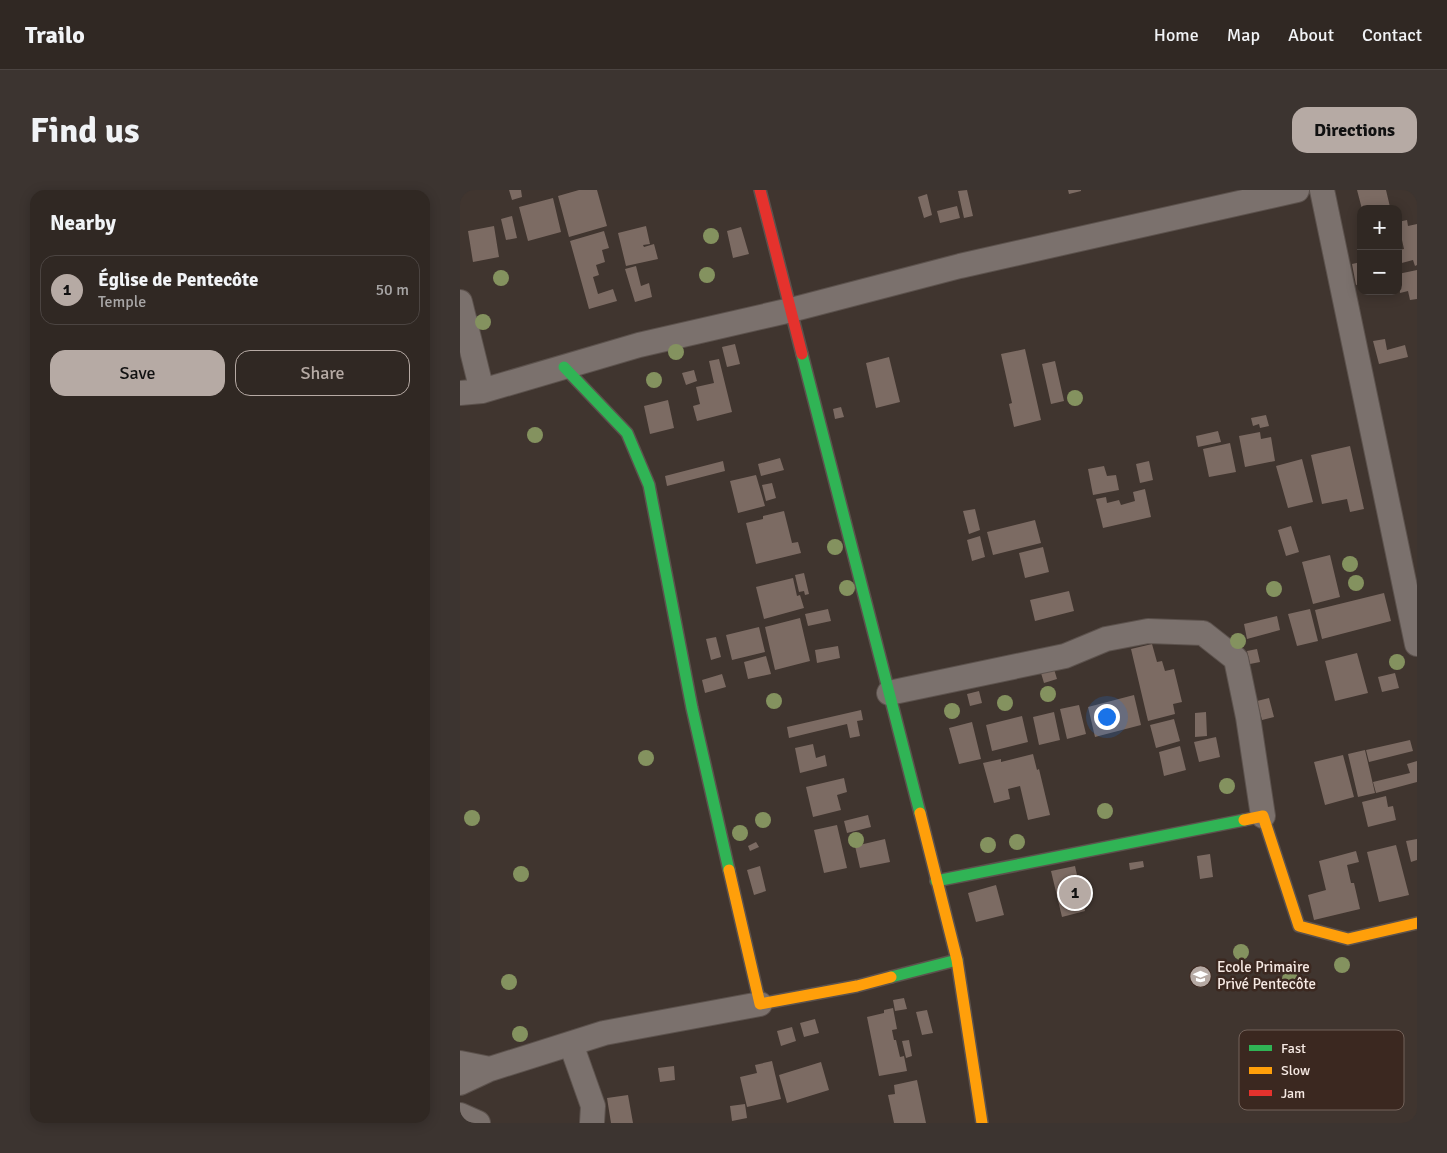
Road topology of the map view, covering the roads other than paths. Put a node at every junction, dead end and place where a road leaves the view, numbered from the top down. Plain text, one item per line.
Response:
1 (760, 190) edge
2 (1297, 190) edge
3 (1322, 190) edge
4 (460, 302) edge
5 (790, 310) junction
6 (564, 367) junction
7 (471, 392) edge
8 (1417, 644) edge
9 (889, 693) junction
10 (1263, 816) junction
11 (936, 881) junction
12 (1417, 923) edge
13 (957, 960) junction
14 (760, 1004) junction
15 (571, 1044) junction
16 (460, 1064) edge
17 (490, 1070) junction
18 (460, 1083) edge
19 (460, 1115) edge
20 (478, 1123) edge
21 (592, 1123) edge
22 (982, 1123) edge

1 - 5 street
2 - 5 street
3 - 8 street
4 - 7 street
5 - 6 street
5 - 9 street
6 - 7 street
6 - 14 street
9 - 10 street
9 - 11 street
10 - 11 street
10 - 12 street
11 - 13 street
13 - 14 street
13 - 22 street
14 - 15 street
15 - 17 street
15 - 21 street
16 - 17 street
17 - 18 street
19 - 20 street

